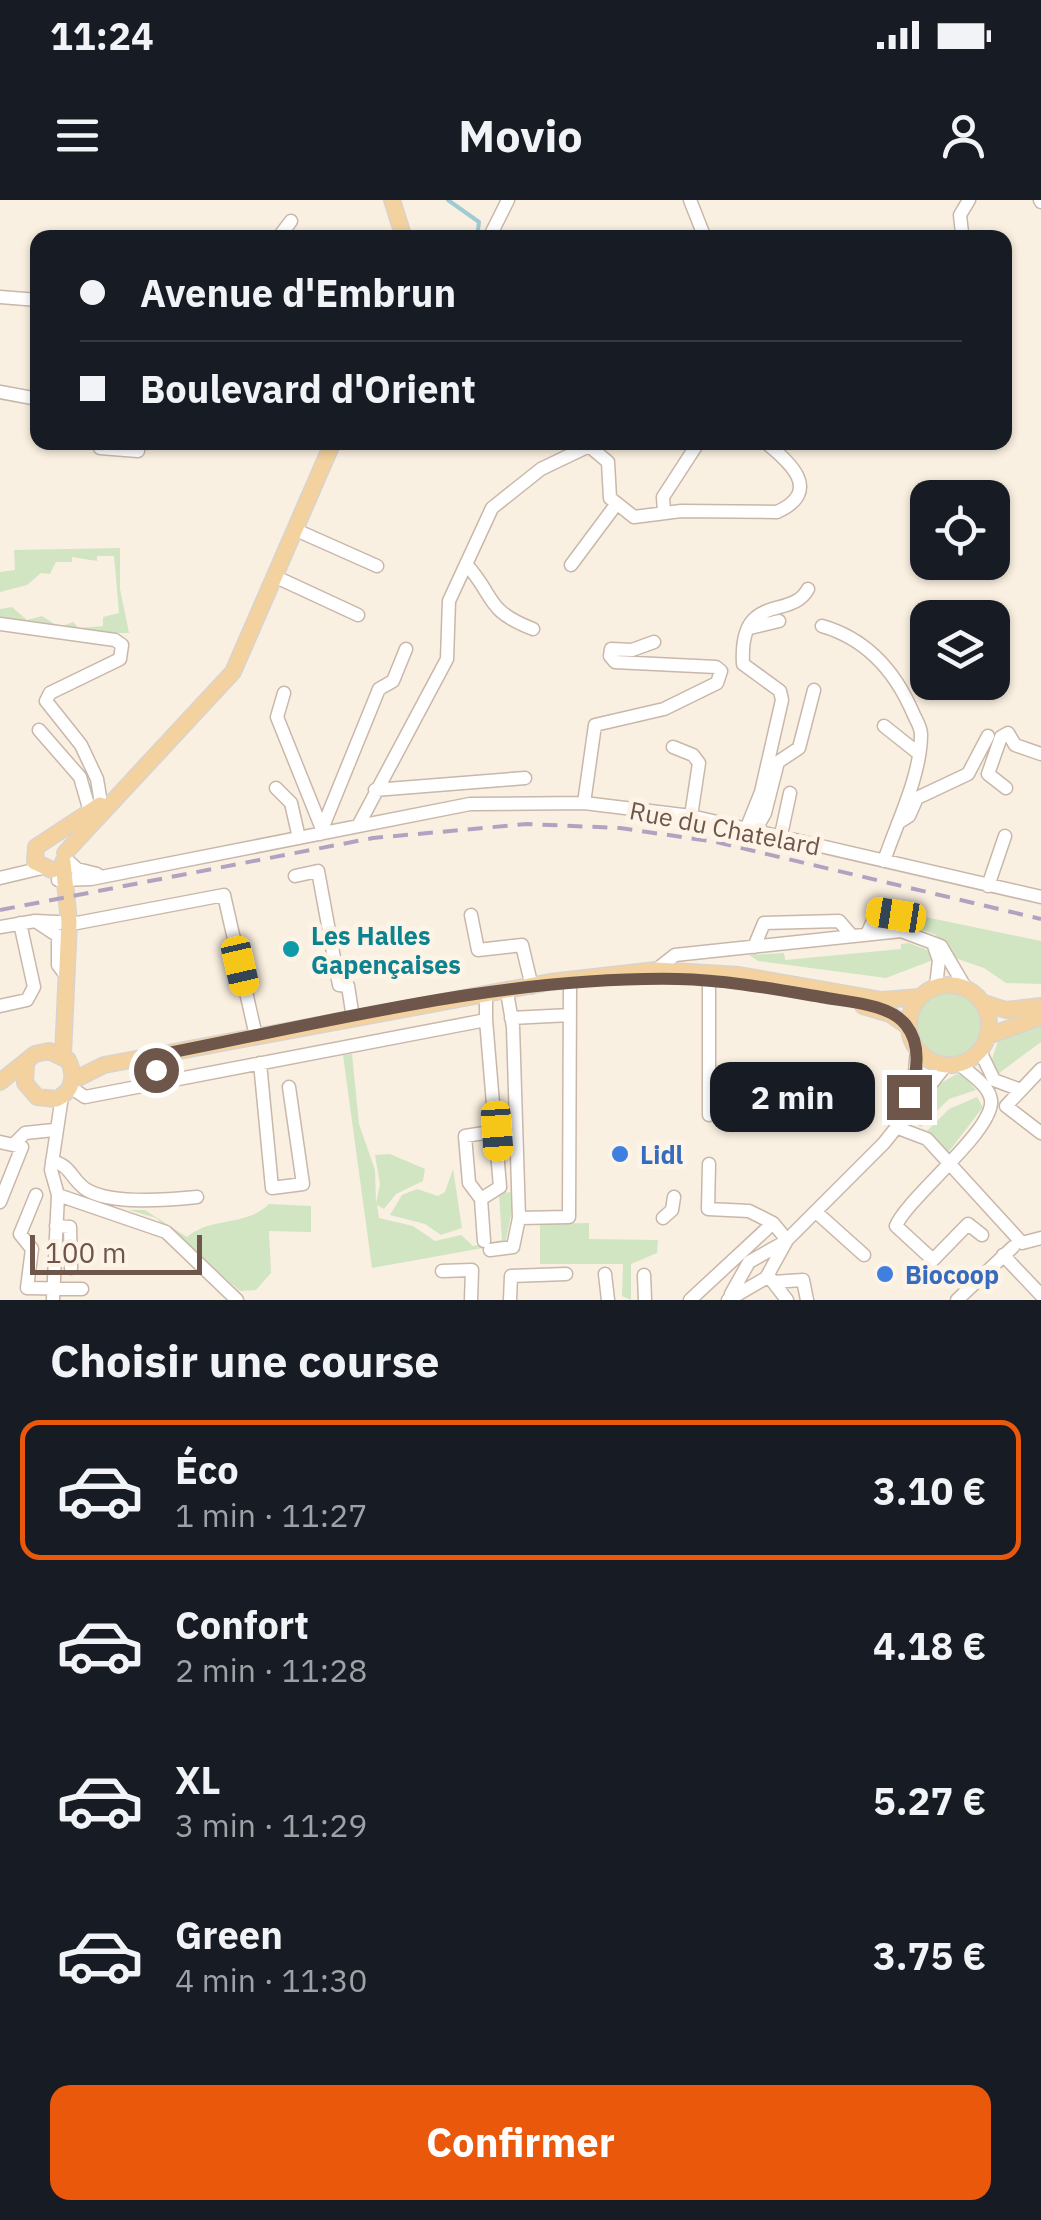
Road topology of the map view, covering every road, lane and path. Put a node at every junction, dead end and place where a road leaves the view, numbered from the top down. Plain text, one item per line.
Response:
1 (392, 200) edge
2 (508, 200) edge
3 (690, 200) edge
4 (969, 200) edge
5 (292, 221) dead end
6 (285, 230) edge
7 (401, 230) edge
8 (493, 230) edge
9 (702, 230) edge
10 (962, 230) edge
11 (0, 297) edge
12 (30, 299) edge
13 (0, 392) edge
14 (30, 398) edge
15 (330, 450) edge
16 (579, 450) edge
17 (598, 450) edge
18 (693, 450) edge
19 (775, 450) edge
20 (615, 506) junction
21 (664, 512) junction
22 (296, 530) junction
23 (466, 564) junction
24 (377, 566) dead end
25 (572, 566) dead end
26 (276, 577) junction
27 (808, 589) dead end
28 (358, 615) dead end
29 (779, 621) dead end
30 (0, 624) edge
31 (822, 626) dead end
32 (750, 628) junction
33 (533, 629) dead end
34 (654, 642) dead end
35 (406, 649) dead end
36 (814, 690) dead end
37 (284, 694) dead end
38 (884, 726) dead end
39 (39, 730) dead end
40 (988, 736) dead end
41 (674, 747) dead end
42 (918, 753) junction
43 (1041, 754) edge
44 (525, 778) dead end
45 (276, 788) dead end
46 (1006, 788) dead end
47 (375, 790) junction
48 (120, 791) junction
49 (790, 793) dead end
50 (584, 803) junction
51 (96, 807) junction
52 (692, 816) junction
53 (896, 825) junction
54 (358, 826) junction
55 (751, 828) junction
56 (84, 831) junction
57 (321, 831) junction
58 (780, 836) junction
59 (1005, 836) dead end
60 (299, 838) junction
61 (50, 839) junction
62 (34, 852) junction
63 (884, 861) junction
64 (60, 870) junction
65 (110, 874) junction
66 (295, 876) dead end
67 (4, 877) edge
68 (988, 886) junction
69 (1041, 897) edge
70 (471, 915) dead end
71 (28, 922) junction
72 (69, 922) junction
73 (0, 927) edge
74 (901, 931) junction
75 (860, 935) junction
76 (924, 938) junction
77 (754, 946) junction
78 (656, 970) junction
79 (67, 977) junction
80 (709, 980) junction
81 (570, 986) junction
82 (936, 986) junction
83 (532, 987) junction
84 (964, 987) junction
85 (507, 992) junction
86 (486, 995) junction
87 (920, 997) junction
88 (984, 1003) junction
89 (0, 1006) edge
90 (1041, 1006) edge
91 (570, 1015) junction
92 (1041, 1017) edge
93 (353, 1018) junction
94 (512, 1018) junction
95 (486, 1020) junction
96 (313, 1026) junction
97 (909, 1027) junction
98 (256, 1036) junction
99 (988, 1036) junction
100 (917, 1050) junction
101 (318, 1052) junction
102 (980, 1052) junction
103 (60, 1055) junction
104 (153, 1056) junction
105 (260, 1062) junction
106 (26, 1065) junction
107 (104, 1065) junction
108 (953, 1065) junction
109 (1041, 1069) edge
110 (158, 1081) junction
111 (0, 1084) edge
112 (288, 1087) dead end
113 (68, 1088) junction
114 (1018, 1089) junction
115 (37, 1096) junction
116 (710, 1115) dead end
117 (898, 1128) junction
118 (497, 1131) junction
119 (53, 1132) junction
120 (1041, 1134) edge
121 (7, 1143) edge
122 (52, 1161) junction
123 (709, 1164) dead end
124 (949, 1167) junction
125 (36, 1195) dead end
126 (58, 1195) junction
127 (197, 1197) dead end
128 (674, 1197) dead end
129 (480, 1199) junction
130 (0, 1202) edge
131 (816, 1212) junction
132 (519, 1218) junction
133 (663, 1218) dead end
134 (773, 1223) junction
135 (56, 1226) junction
136 (982, 1236) dead end
137 (1041, 1238) edge
138 (788, 1240) junction
139 (864, 1256) dead end
140 (71, 1268) dead end
141 (442, 1271) dead end
142 (566, 1274) dead end
143 (606, 1274) dead end
144 (644, 1275) dead end
145 (761, 1275) junction
146 (82, 1289) dead end
147 (53, 1294) edge
148 (1041, 1295) edge
149 (237, 1300) edge
150 (471, 1300) edge
151 (510, 1300) edge
152 (608, 1300) edge
153 (645, 1300) edge
154 (690, 1300) edge
155 (728, 1300) edge
156 (784, 1300) edge
157 (807, 1300) edge
158 (957, 1300) edge

1 - 7 main road
2 - 8 street
3 - 9 street
4 - 10 street
5 - 6 street
11 - 12 street
13 - 14 street
15 - 22 main road
16 - 23 street
17 - 20 street
18 - 21 street
19 - 21 street
20 - 21 street
20 - 25 street
22 - 24 street
22 - 26 main road
23 - 33 street
23 - 47 street
26 - 28 street
26 - 48 main road
27 - 32 street
29 - 32 street
30 - 51 street
31 - 42 street
32 - 55 street
34 - 50 street
35 - 57 street
36 - 55 street
37 - 57 street
38 - 42 street
39 - 51 street
40 - 53 street
41 - 52 street
42 - 53 street
43 - 46 street
44 - 47 street
45 - 60 street
47 - 54 street
48 - 51 main road
48 - 56 main road
49 - 58 street
50 - 52 street, Rue du Chatelard
50 - 54 street, Rue du Chatelard
51 - 56 street
51 - 61 main road
52 - 55 street, Rue du Chatelard
53 - 63 street
54 - 57 street, Rue du Chatelard
55 - 58 street, Rue du Chatelard
56 - 64 main road
57 - 60 street, Rue du Chatelard
58 - 63 street, Rue du Chatelard
59 - 68 street
60 - 65 street, Rue du Chatelard
61 - 62 main road
61 - 64 main road
62 - 64 main road
62 - 67 street
63 - 68 street, Rue du Chatelard
64 - 65 street, Rue du Chatelard
64 - 65 street, Rue du Chatelard
64 - 67 street
64 - 72 main road
66 - 93 street
68 - 69 street, Rue du Chatelard
70 - 83 street
71 - 72 street
71 - 73 street
71 - 79 street
71 - 89 street
72 - 79 main road
72 - 98 street
74 - 75 street
74 - 75 street
74 - 76 street
75 - 77 street
75 - 77 street
76 - 82 street
76 - 84 street
77 - 78 street
78 - 83 main road
78 - 87 main road
79 - 103 main road
80 - 81 main road
80 - 97 main road
80 - 116 street
81 - 83 main road
81 - 91 street
82 - 84 main road
82 - 87 main road
83 - 85 main road
84 - 88 main road
85 - 86 main road
85 - 94 street
86 - 93 main road
86 - 95 street
87 - 97 main road
88 - 90 main road
88 - 99 main road
91 - 94 street
91 - 132 street
92 - 99 main road
93 - 96 main road
94 - 132 street
95 - 101 street
95 - 118 street
96 - 98 main road
96 - 101 street
97 - 100 main road
98 - 104 main road
99 - 102 main road
100 - 108 main road
100 - 117 street
101 - 105 street
102 - 108 main road
102 - 114 street
103 - 106 main road
103 - 107 main road
103 - 113 main road
104 - 107 main road
104 - 110 street
105 - 110 street
105 - 112 street
106 - 111 main road
106 - 115 main road
107 - 113 main road
108 - 117 street
108 - 124 street
109 - 114 street
110 - 113 street
111 - 115 main road
113 - 115 main road
113 - 119 street
114 - 120 street
115 - 119 street
117 - 124 street
117 - 131 street
118 - 129 street
118 - 129 street
119 - 121 street
119 - 122 street
121 - 130 street
122 - 126 street
122 - 127 street
123 - 134 street
124 - 136 street
124 - 137 street
125 - 147 street
126 - 135 street
126 - 149 street
128 - 133 street
129 - 132 street
131 - 138 street
131 - 139 street
134 - 138 street
134 - 154 street
135 - 140 street
135 - 147 street
138 - 145 street
141 - 150 street
142 - 151 street
143 - 152 street
144 - 153 street
145 - 155 street
145 - 156 street
145 - 157 street
146 - 147 street
148 - 158 street

